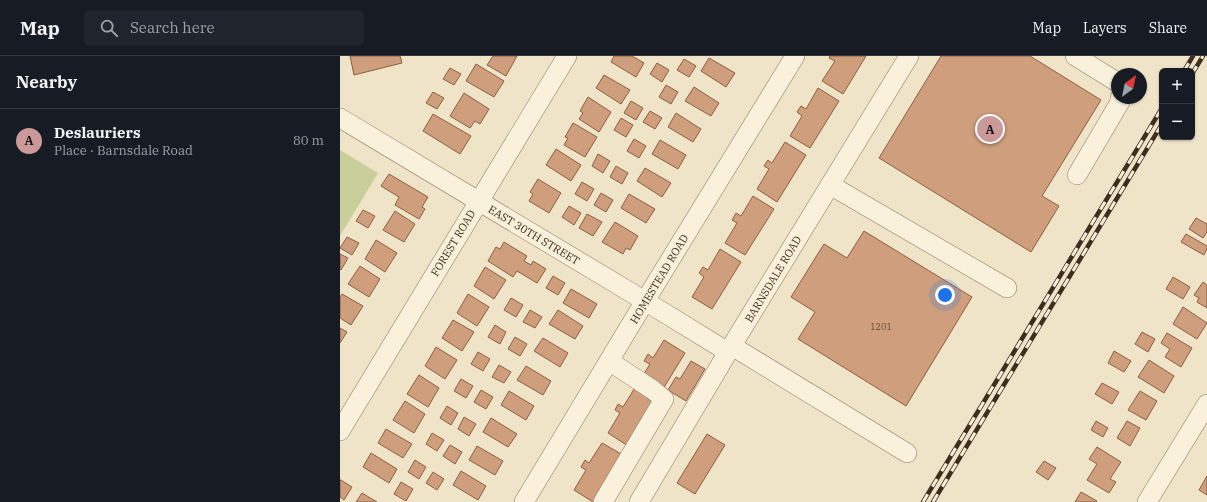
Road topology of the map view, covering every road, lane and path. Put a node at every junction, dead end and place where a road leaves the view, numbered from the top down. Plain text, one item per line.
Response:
1 (567, 56) edge
2 (795, 56) edge
3 (908, 56) edge
4 (1075, 56) edge
5 (1111, 78) edge
6 (1119, 104) edge
7 (340, 118) edge
8 (1077, 175) dead end
9 (830, 185) junction
10 (479, 202) junction
11 (1007, 288) dead end
12 (645, 301) junction
13 (730, 349) junction
14 (609, 361) junction
15 (1207, 404) edge
16 (340, 431) edge
17 (907, 453) dead end
18 (524, 502) edge
19 (603, 502) edge
20 (639, 502) edge
21 (1147, 502) edge

1 - 10 street, FOREST ROAD
2 - 12 street, HOMESTEAD ROAD
3 - 9 street, BARNSDALE ROAD
4 - 5 street
6 - 8 street
7 - 10 street, EAST 30TH STREET
9 - 11 street
9 - 13 street, BARNSDALE ROAD
10 - 12 street, EAST 30TH STREET
10 - 16 street, FOREST ROAD
12 - 13 street, EAST 30TH STREET
12 - 14 street, HOMESTEAD ROAD
13 - 17 street, EAST 30TH STREET
13 - 20 street, BARNSDALE ROAD
14 - 18 street, HOMESTEAD ROAD
14 - 19 street
15 - 21 street

